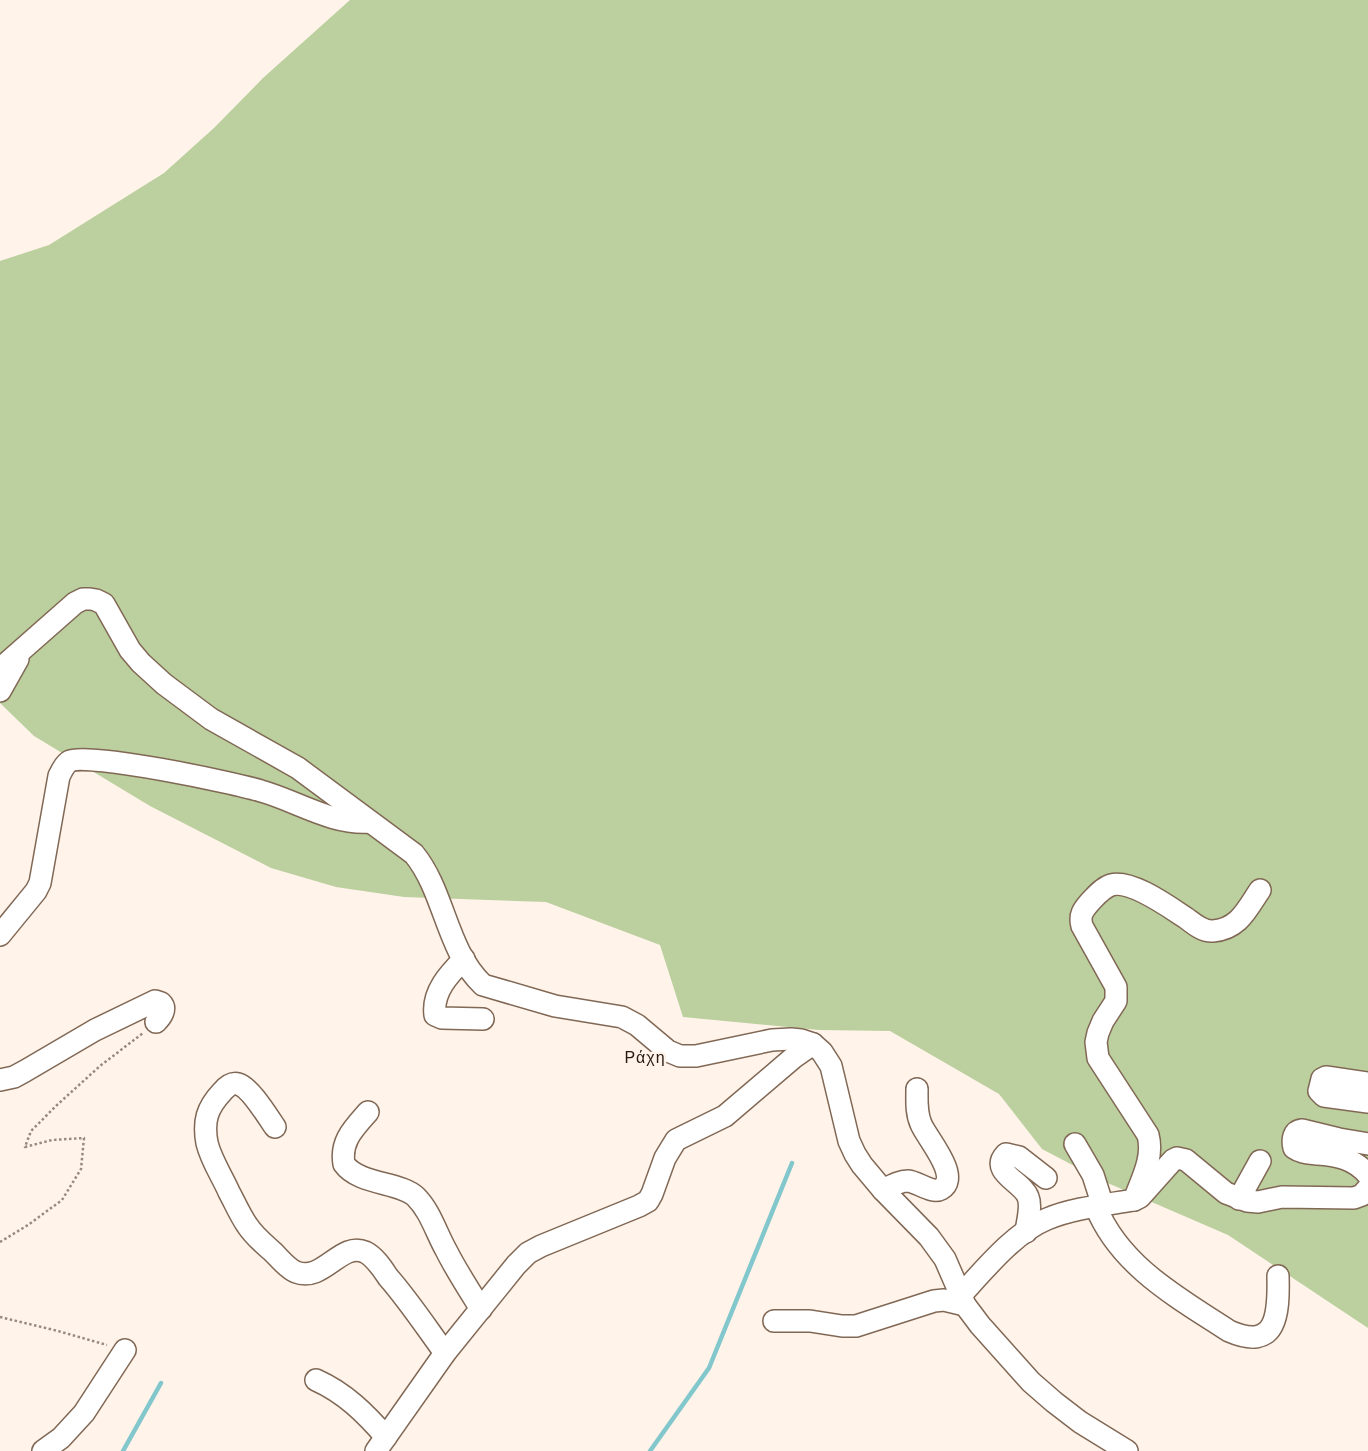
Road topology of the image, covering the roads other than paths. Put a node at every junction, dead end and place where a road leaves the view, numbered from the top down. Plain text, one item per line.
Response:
1 (25, 648) junction
2 (0, 669) edge
3 (0, 690) edge
4 (370, 822) junction
5 (1260, 890) dead end
6 (0, 935) edge
7 (464, 959) junction
8 (483, 1019) dead end
9 (156, 1022) road end
10 (813, 1044) junction
11 (0, 1080) edge
12 (1368, 1083) edge
13 (917, 1089) dead end
14 (1368, 1102) edge
15 (368, 1112) dead end
16 (275, 1127) dead end
17 (1074, 1144) dead end
18 (1368, 1144) edge
19 (1260, 1161) dead end
20 (1368, 1175) edge
21 (1046, 1178) dead end
22 (1368, 1188) edge
23 (883, 1190) junction
24 (1239, 1199) junction
25 (1134, 1200) junction
26 (1100, 1206) junction
27 (1026, 1232) junction
28 (1278, 1276) dead end
29 (963, 1300) junction
30 (481, 1309) junction
31 (774, 1320) dead end
32 (125, 1350) road end
33 (445, 1353) junction
34 (316, 1380) dead end
35 (381, 1444) edge
36 (43, 1451) edge
37 (1127, 1451) edge

1 - 2 street
1 - 3 street
1 - 4 street
4 - 6 street
4 - 7 street
5 - 25 street
7 - 8 street
7 - 10 street
9 - 11 street
10 - 23 street
10 - 30 street
12 - 14 street
13 - 23 street
15 - 30 street
16 - 33 street
17 - 26 street
18 - 20 street
19 - 24 street
21 - 27 street
22 - 24 street
23 - 29 street
24 - 25 street
25 - 26 street
26 - 27 street
26 - 28 street
27 - 29 street
29 - 31 street
29 - 37 street
30 - 33 street
32 - 36 street
33 - 35 street
34 - 35 street

